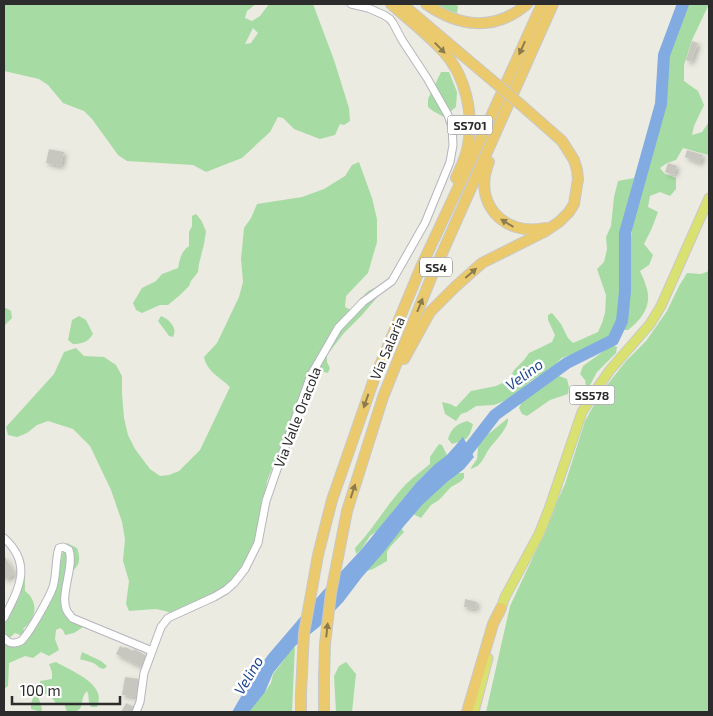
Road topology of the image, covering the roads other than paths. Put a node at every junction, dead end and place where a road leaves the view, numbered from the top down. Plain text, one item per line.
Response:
1 (351, 4) edge
2 (391, 4) edge
3 (402, 4) edge
4 (426, 4) edge
5 (527, 4) edge
6 (542, 4) edge
7 (553, 4) edge
8 (548, 15) junction
9 (709, 198) edge
10 (553, 226) junction
11 (421, 267) junction
12 (383, 397) junction
13 (4, 538) edge
14 (501, 608) junction
15 (4, 618) edge
16 (4, 638) edge
17 (152, 652) junction
18 (324, 683) junction
19 (136, 712) edge
20 (301, 712) edge
21 (324, 712) edge
22 (330, 712) edge
23 (467, 712) edge
24 (474, 712) edge

1 - 17 street, Via Valle Oracola
2 -> 11 highway, SS701
3 - 10 highway, bridge
4 - 5 highway
6 -> 11 highway, Via Salaria / SS4
7 - 8 highway, Via Salaria / SS4
10 -> 8 highway, SS701
12 -> 8 highway, Via Salaria / SS4
9 - 14 main road, SS578
12 -> 10 highway
11 -> 20 highway, Via Salaria / SS4
18 -> 12 highway, Via Salaria / SS4
13 - 15 street
14 - 23 highway
14 - 24 main road, SS578
16 - 17 street
17 - 19 street, Via Valle Oracola
18 - 21 highway, Via Salaria / SS4
18 - 22 highway

